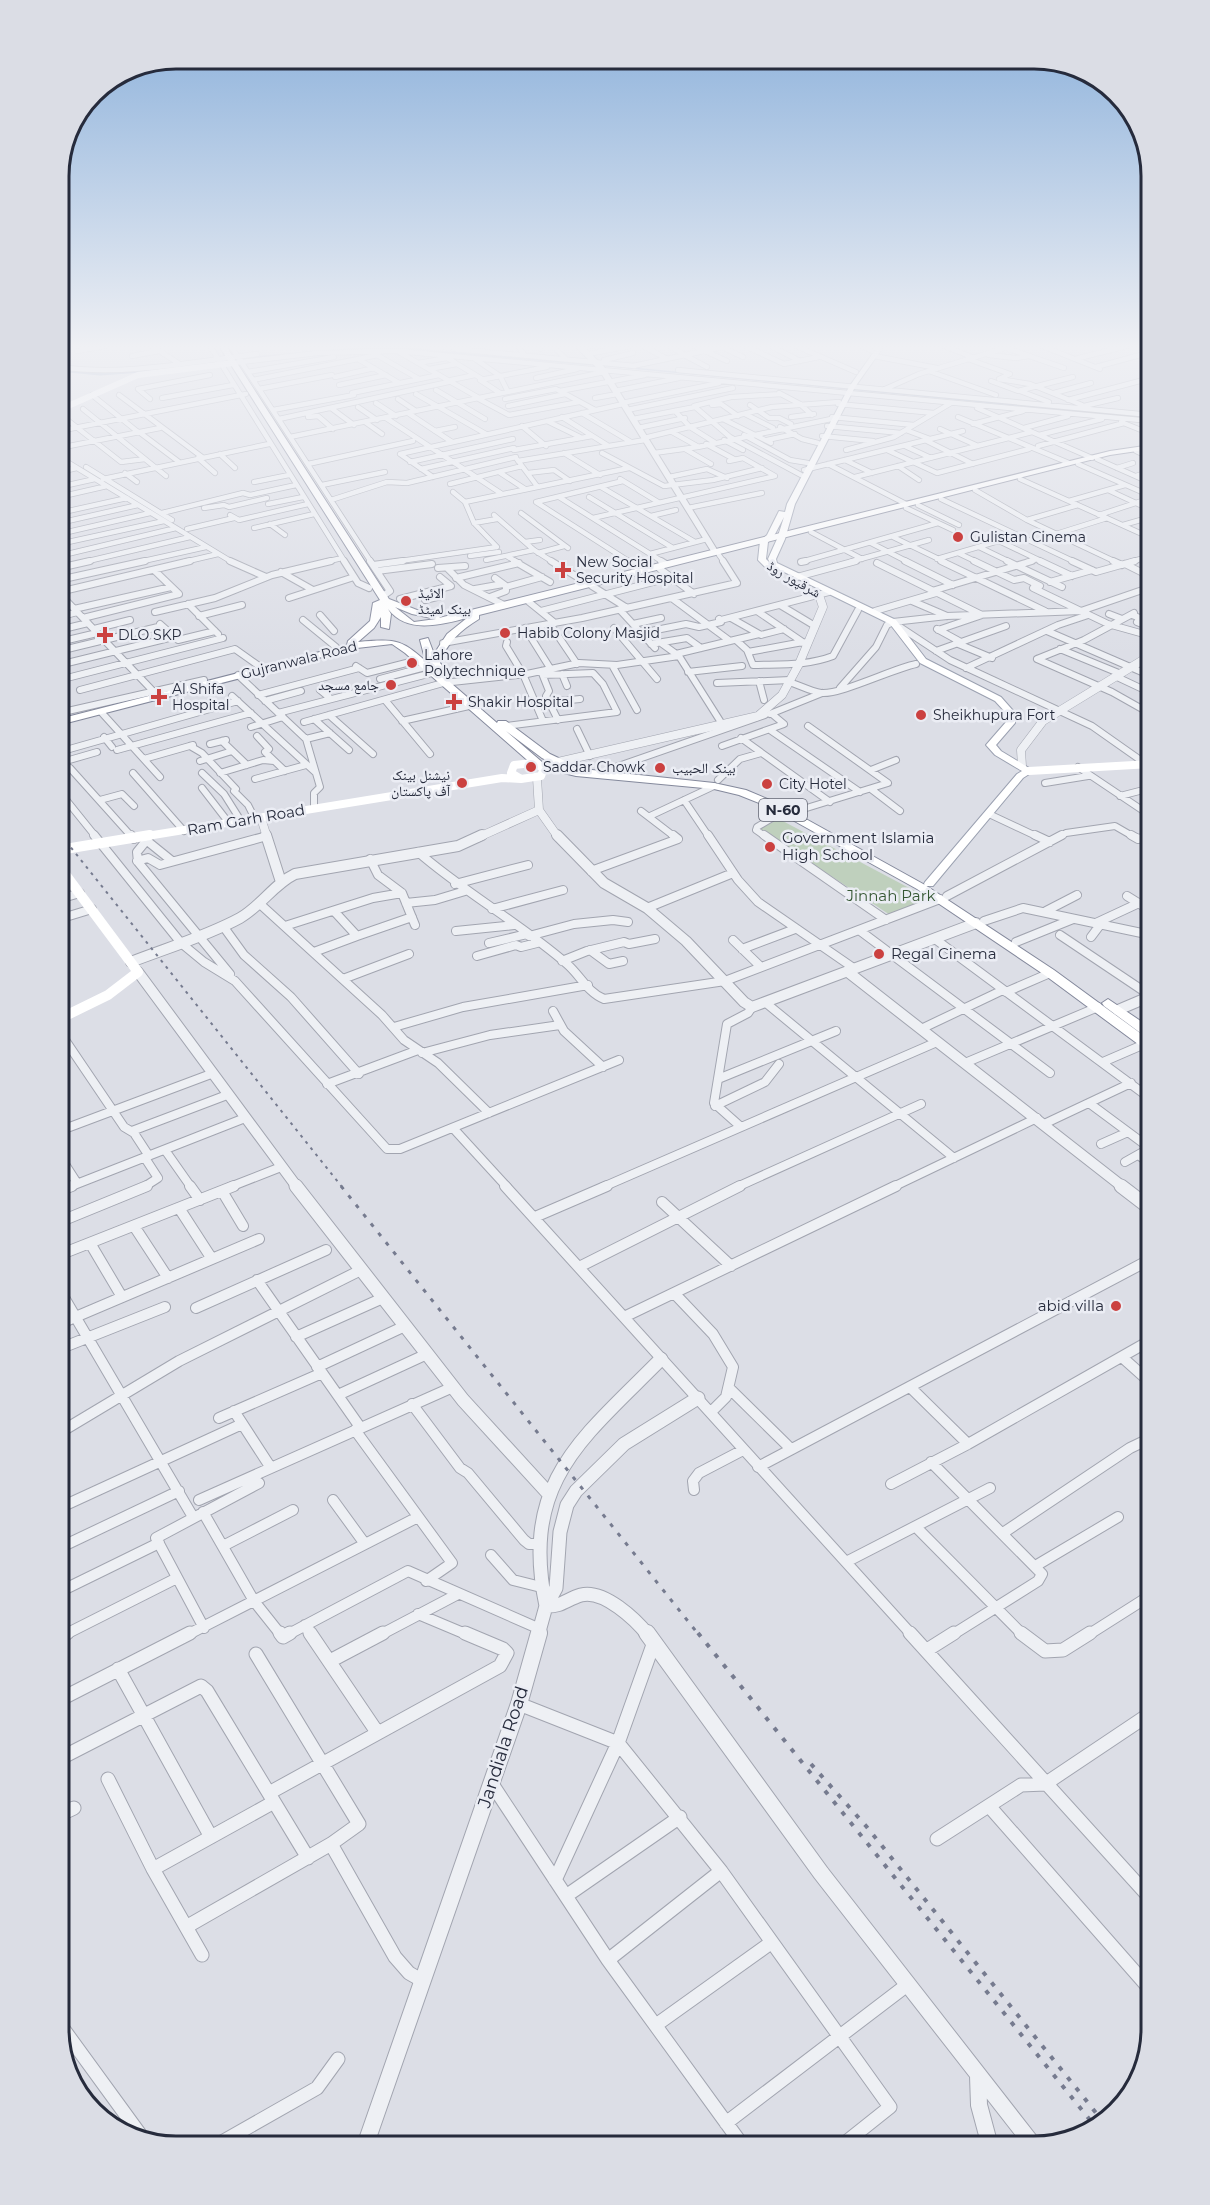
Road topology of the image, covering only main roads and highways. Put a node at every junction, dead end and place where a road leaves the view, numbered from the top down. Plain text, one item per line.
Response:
1 (279, 449) edge
2 (286, 449) edge
3 (817, 449) edge
4 (1141, 450) edge
5 (1141, 450) edge
6 (1095, 458) junction
7 (1073, 464) junction
8 (806, 469) junction
9 (906, 506) junction
10 (781, 538) junction
11 (766, 541) junction
12 (770, 564) junction
13 (663, 566) junction
14 (590, 584) junction
15 (381, 597) junction
16 (480, 614) junction
17 (458, 617) junction
18 (414, 623) junction
19 (890, 624) junction
20 (384, 629) junction
21 (428, 636) junction
22 (393, 643) junction
23 (350, 645) junction
24 (424, 664) junction
25 (206, 681) junction
26 (447, 682) junction
27 (1001, 704) junction
28 (69, 713) edge
29 (69, 720) edge
30 (538, 764) junction
31 (1141, 764) edge
32 (566, 767) junction
33 (512, 768) junction
34 (1025, 768) junction
35 (521, 778) junction
36 (716, 783) junction
37 (434, 789) junction
38 (850, 843) junction
39 (69, 848) edge
40 (69, 879) edge
41 (929, 884) junction
42 (943, 898) junction
43 (980, 922) junction
44 (69, 1014) edge
45 (1141, 1033) edge
46 (1141, 1036) edge

1 - 15 highway
2 - 15 highway
3 - 8 main road, شرقپور روڈ
4 - 6 highway
5 - 6 highway
6 - 7 highway
7 - 9 highway
7 - 9 highway
8 - 10 main road, شرقپور روڈ
8 - 11 main road, شرقپور روڈ
9 - 10 highway
9 - 10 highway
10 - 11 highway
10 - 12 main road, شرقپور روڈ
11 - 12 main road, شرقپور روڈ
11 - 13 highway
12 - 19 main road, شرقپور روڈ
12 - 19 main road, شرقپور روڈ
13 - 14 highway
13 - 14 highway
14 - 16 highway, Gujranwala Road
14 - 17 highway
15 - 17 highway
15 - 18 highway
15 - 20 highway
15 - 23 highway
16 - 21 highway, Gujranwala Road
16 - 24 highway
17 - 18 highway, Gujranwala Road
18 - 20 highway, Gujranwala Road
18 - 21 highway
19 - 27 main road, شرقپور روڈ
19 - 27 main road, شرقپور روڈ
20 - 22 highway
20 - 23 highway, Gujranwala Road
21 - 22 highway, Gujranwala Road
21 - 24 highway, N-60
22 - 23 highway, Gujranwala Road
22 - 24 highway, N-60
23 - 24 highway
23 - 25 highway, Gujranwala Road
23 - 25 highway, Gujranwala Road
24 - 26 highway, N-60
25 - 28 highway, Gujranwala Road
25 - 29 highway, Gujranwala Road
26 - 30 highway, N-60
26 - 32 highway, N-60
27 - 34 main road
30 - 32 highway, N-60
30 - 33 main road, Ram Garh Road
30 - 35 main road, Ram Garh Road
31 - 34 main road
32 - 36 highway, N-60
32 - 36 highway, N-60
33 - 35 main road
33 - 37 main road, Ram Garh Road
34 - 41 main road
35 - 37 main road, Ram Garh Road
36 - 38 highway, N-60
36 - 38 highway, N-60
37 - 39 main road, Ram Garh Road
38 - 41 highway, N-60
38 - 42 highway, N-60
40 - 44 main road
41 - 42 highway, N-60
42 - 43 highway, N-60
43 - 45 highway, N-60
43 - 46 highway, N-60

